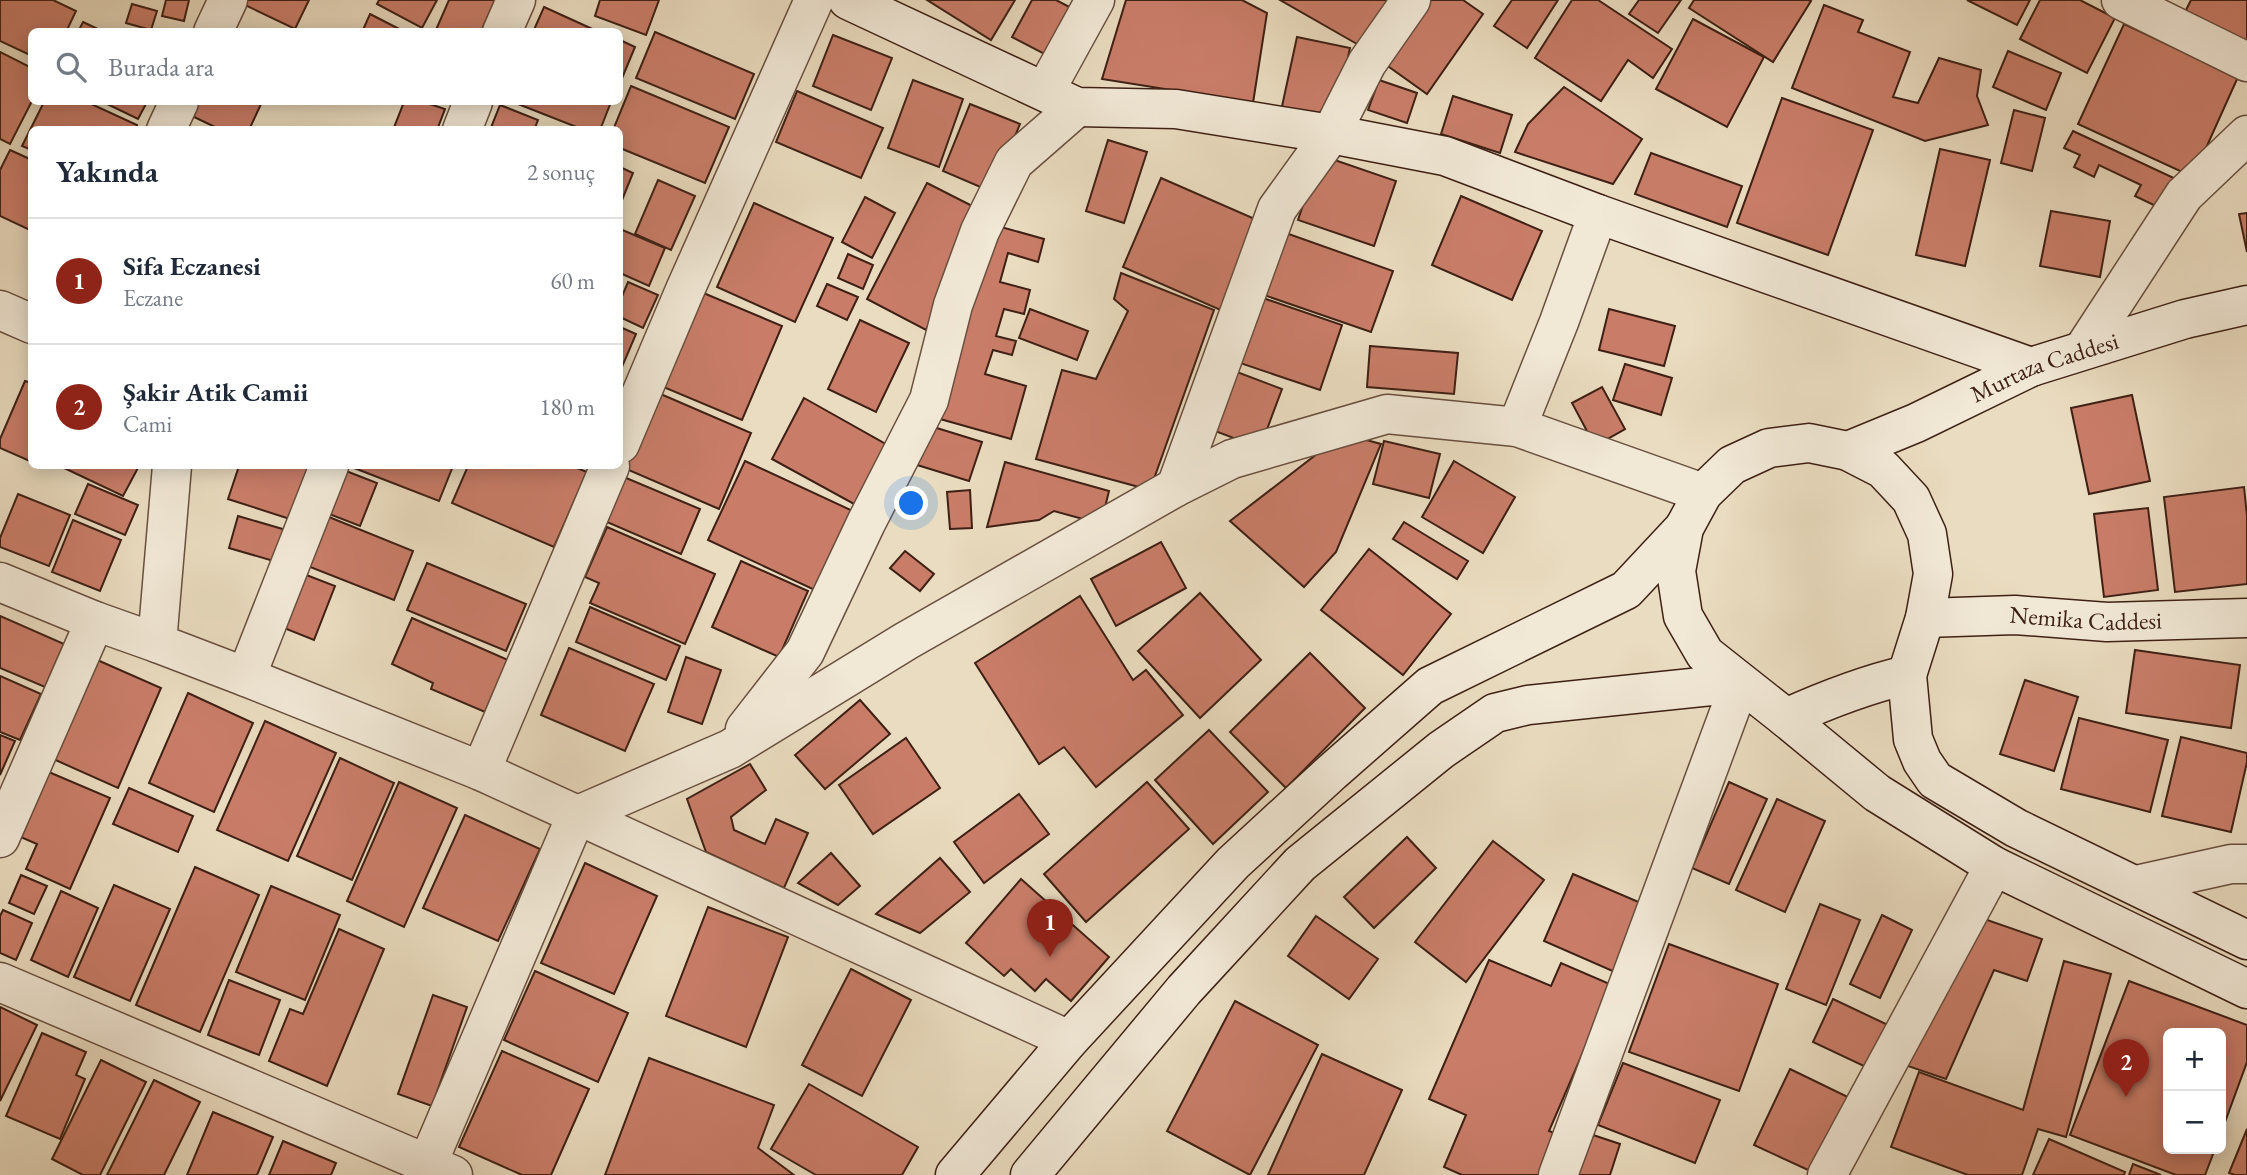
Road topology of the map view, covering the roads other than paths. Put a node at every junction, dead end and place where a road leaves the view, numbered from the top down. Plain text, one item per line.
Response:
1 (228, 0) edge
2 (516, 0) edge
3 (814, 0) edge
4 (848, 0) edge
5 (1095, 0) edge
6 (1411, 0) edge
7 (2121, 0) edge
8 (215, 28) edge
9 (504, 28) edge
10 (2247, 62) edge
11 (1061, 99) junction
12 (178, 105) edge
13 (472, 105) edge
14 (168, 126) edge
15 (464, 126) edge
16 (1331, 134) junction
17 (2247, 135) edge
18 (1598, 214) junction
19 (2247, 305) edge
20 (0, 310) edge
21 (28, 322) edge
22 (2083, 350) junction
23 (2031, 367) junction
24 (1517, 427) junction
25 (623, 437) edge
26 (1848, 451) junction
27 (172, 469) edge
28 (328, 469) edge
29 (609, 469) edge
30 (1176, 487) junction
31 (1703, 493) junction
32 (1684, 528) junction
33 (0, 582) edge
34 (1925, 618) junction
35 (2247, 618) edge
36 (95, 621) junction
37 (157, 643) junction
38 (1907, 675) junction
39 (246, 677) junction
40 (1740, 683) junction
41 (1786, 718) junction
42 (730, 749) junction
43 (481, 771) junction
44 (576, 816) junction
45 (0, 838) edge
46 (2247, 864) edge
47 (1994, 866) junction
48 (2136, 885) junction
49 (2247, 940) edge
50 (0, 982) edge
51 (2247, 989) edge
52 (1069, 1040) junction
53 (440, 1170) edge
54 (955, 1175) edge
55 (1030, 1175) edge
56 (1558, 1175) edge
57 (1827, 1175) edge

1 - 8 street
2 - 9 street
3 - 25 street
4 - 11 street
5 - 11 street
6 - 16 street
7 - 10 street
11 - 16 street
11 - 42 street
12 - 14 street
13 - 15 street
16 - 18 street
16 - 30 street
17 - 22 street
18 - 23 street
18 - 24 street
19 - 22 street, Murtaza Caddesi
20 - 21 street
22 - 23 street, Murtaza Caddesi
23 - 26 street, Murtaza Caddesi
24 - 30 street
24 - 31 street
26 - 31 street
26 - 34 street
27 - 37 street
28 - 39 street
29 - 43 street
30 - 42 street
31 - 32 street
32 - 40 street
32 - 52 street
33 - 36 street
34 - 35 street, Nemika Caddesi
34 - 38 street
36 - 37 street
36 - 45 street
37 - 39 street
38 - 41 street
38 - 48 street
39 - 43 street
40 - 41 street
40 - 55 street
40 - 56 street
41 - 47 street
42 - 44 street
43 - 44 street
44 - 52 street
44 - 53 street
46 - 48 street
47 - 51 street
47 - 57 street
48 - 49 street
50 - 53 street
52 - 54 street

